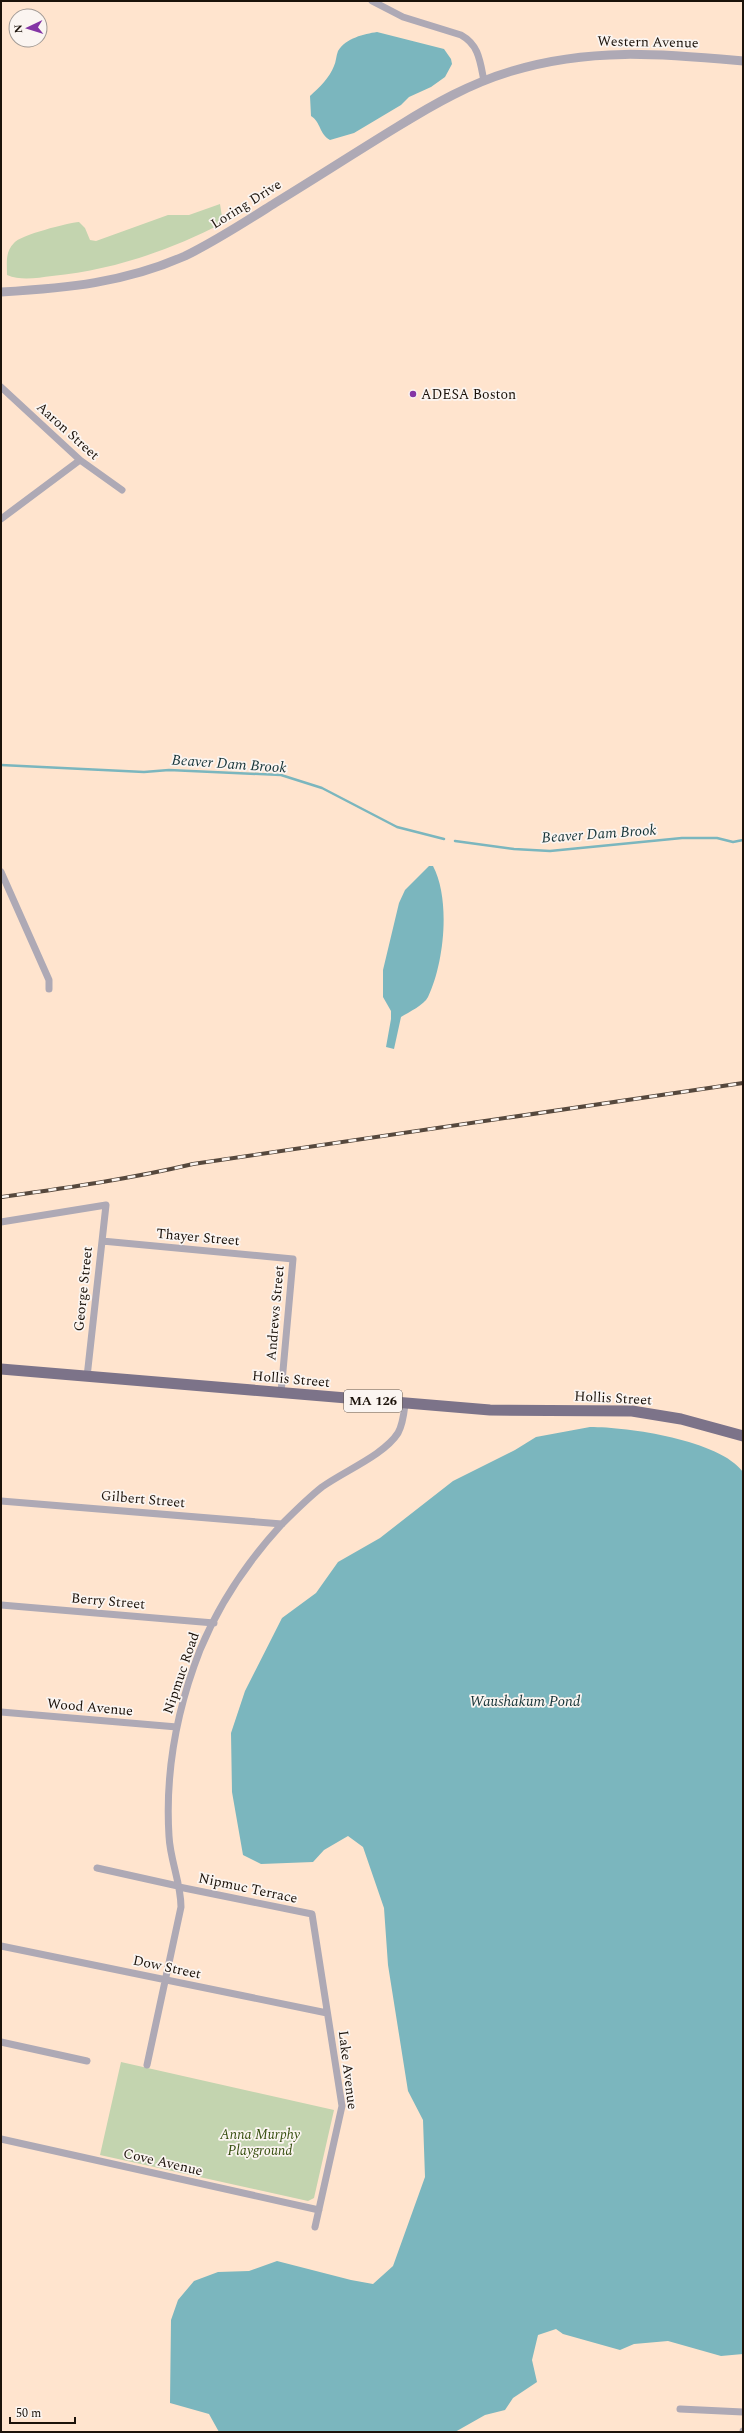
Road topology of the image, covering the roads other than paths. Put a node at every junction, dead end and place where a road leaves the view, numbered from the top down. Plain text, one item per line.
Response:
1 (372, 1) edge
2 (743, 61) edge
3 (484, 81) junction
4 (1, 292) edge
5 (1, 387) edge
6 (80, 460) junction
7 (122, 490) dead end
8 (1, 519) edge
9 (1, 872) edge
10 (49, 989) dead end
11 (1, 1222) edge
12 (102, 1242) junction
13 (292, 1259) joint
14 (1, 1369) edge
15 (87, 1377) junction
16 (281, 1393) junction
17 (405, 1404) junction
18 (743, 1436) edge
19 (1, 1501) edge
20 (282, 1524) junction
21 (1, 1604) edge
22 (214, 1623) junction
23 (1, 1712) edge
24 (177, 1727) junction
25 (97, 1868) dead end
26 (178, 1886) junction
27 (312, 1914) joint
28 (1, 1946) edge
29 (166, 1980) junction
30 (327, 2013) junction
31 (1, 2042) edge
32 (87, 2061) dead end
33 (147, 2064) dead end
34 (1, 2139) edge
35 (319, 2210) junction
36 (315, 2226) dead end
37 (680, 2409) dead end
38 (743, 2412) edge

1 - 3 street
2 - 3 street, Western Avenue
3 - 4 street, Loring Drive
5 - 6 street, Aaron Street
6 - 7 street, Aaron Street
6 - 8 street
9 - 10 street
11 - 12 street, George Street
12 - 13 street, Thayer Street
12 - 15 street, George Street
13 - 16 street, Andrews Street
14 - 15 main road, Hollis Street / MA 126
15 - 16 main road, Hollis Street / MA 126
16 - 17 main road, Hollis Street / MA 126
17 - 18 main road, Hollis Street / MA 126
17 - 20 street, Nipmuc Road
19 - 20 street, Gilbert Street
20 - 22 street, Nipmuc Road
21 - 22 street, Berry Street
22 - 24 street, Nipmuc Road
23 - 24 street, Wood Avenue
24 - 26 street, Nipmuc Road
25 - 26 street, Nipmuc Terrace
26 - 27 street, Nipmuc Terrace
26 - 29 street, Nipmuc Road
27 - 30 street, Lake Avenue
28 - 29 street, Dow Street
29 - 30 street, Dow Street
29 - 33 street, Nipmuc Road
30 - 35 street, Lake Avenue
31 - 32 street
34 - 35 street, Cove Avenue
35 - 36 street, Lake Avenue
37 - 38 street

